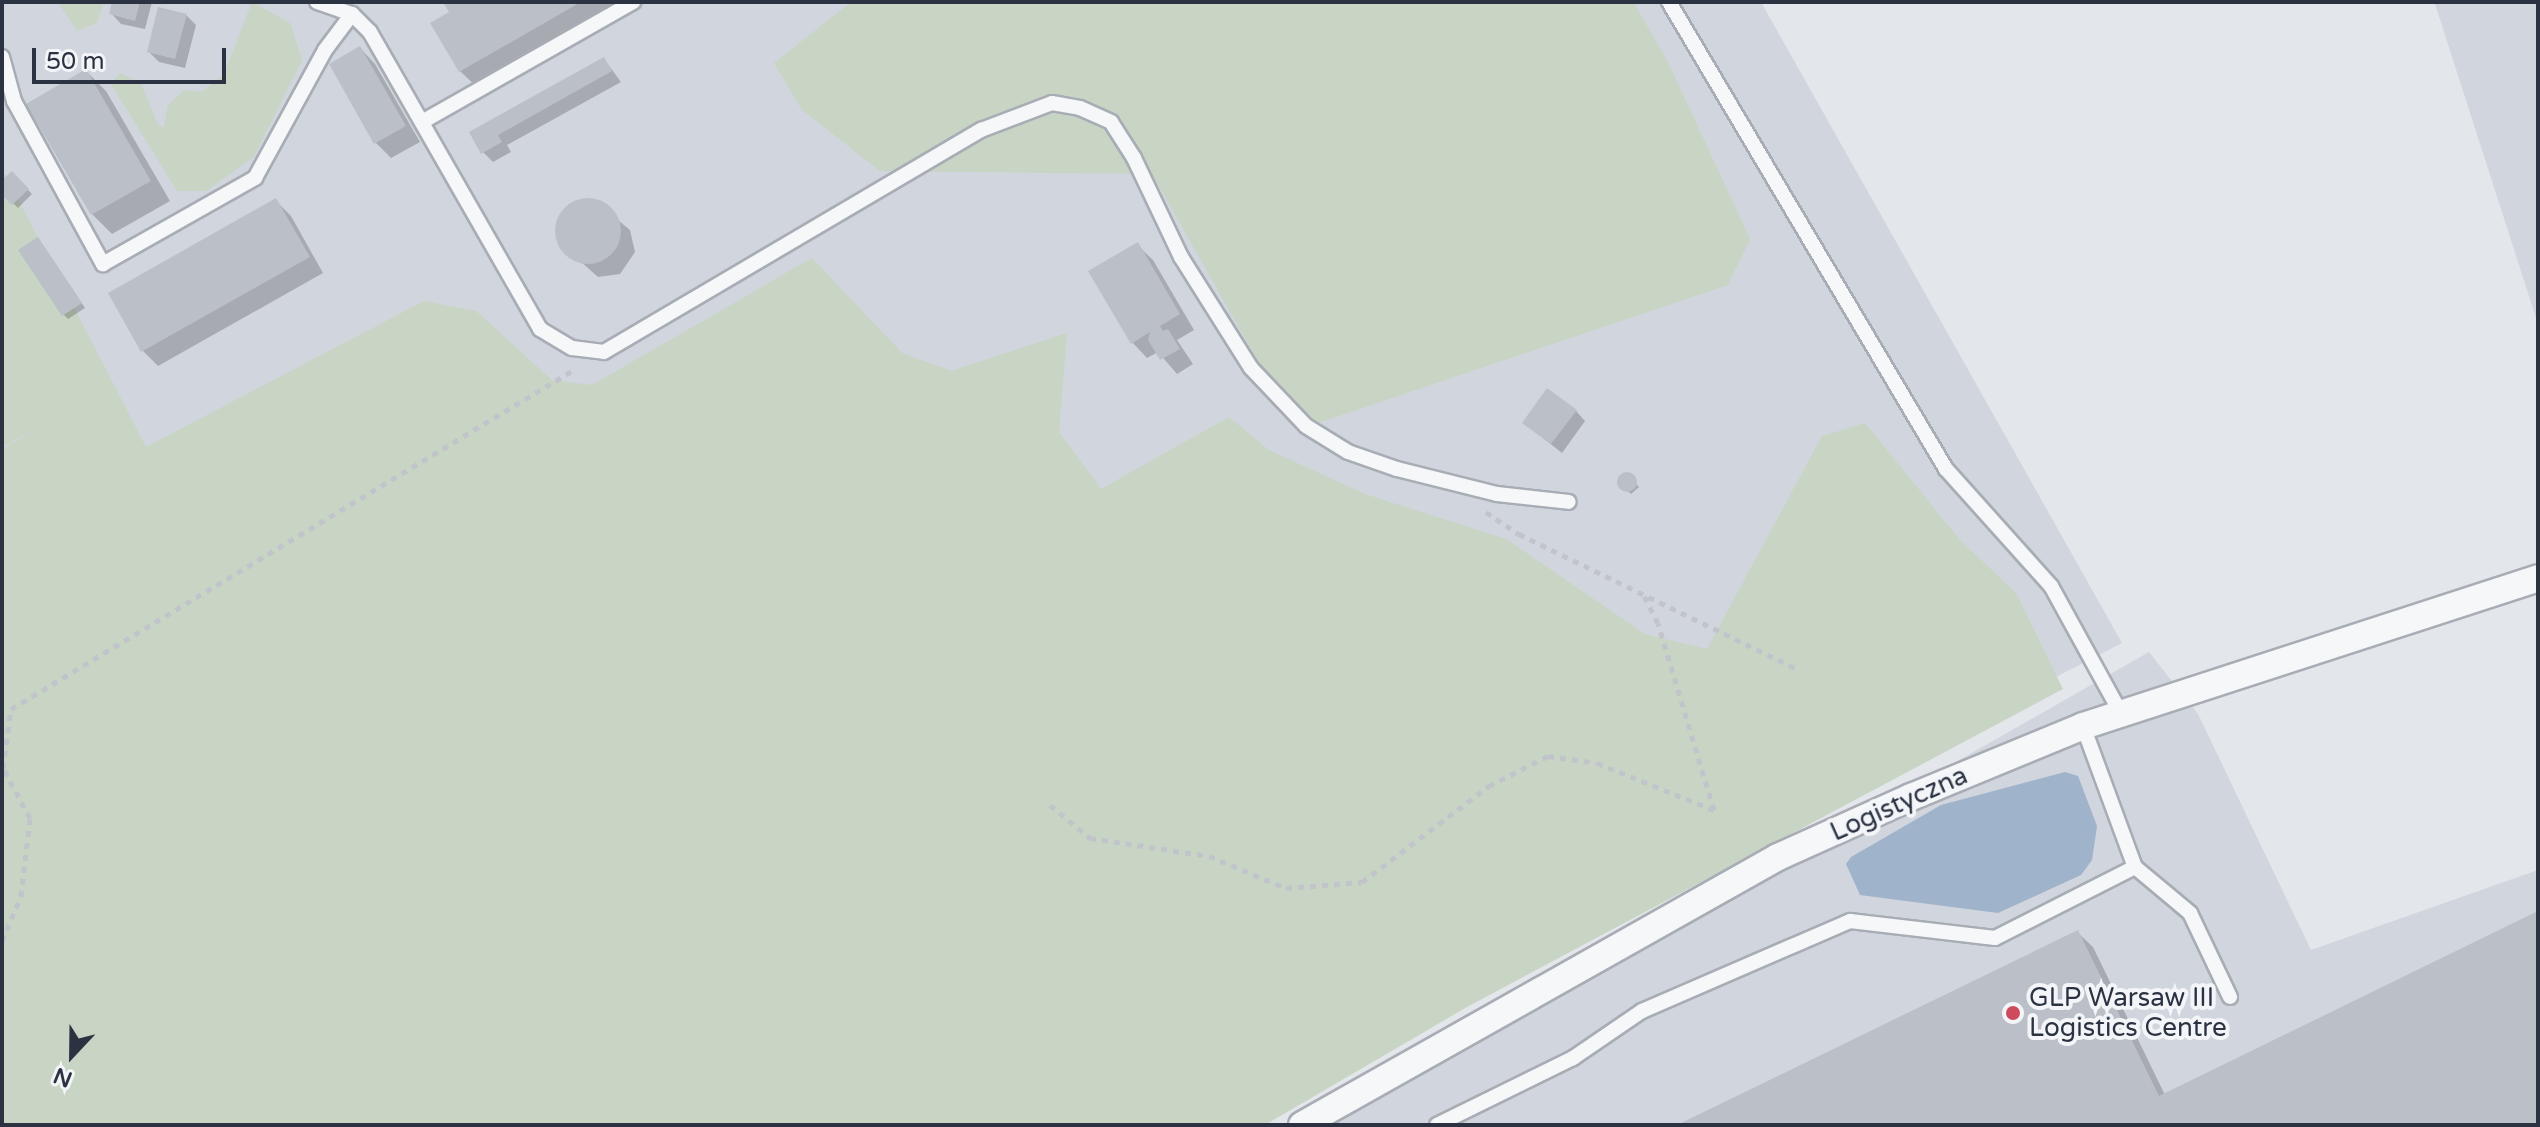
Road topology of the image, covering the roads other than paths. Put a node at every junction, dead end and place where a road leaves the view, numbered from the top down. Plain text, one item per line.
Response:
1 (317, 2) edge
2 (633, 2) edge
3 (1669, 2) edge
4 (352, 14) junction
5 (2, 57) edge
6 (422, 122) junction
7 (1569, 502) dead end
8 (2538, 578) edge
9 (2122, 715) junction
10 (2083, 726) junction
11 (2135, 867) junction
12 (2230, 997) dead end
13 (1302, 1125) edge
14 (1437, 1125) edge

1 - 4 lane
2 - 6 lane
3 - 9 lane
4 - 5 lane
4 - 6 lane
6 - 7 lane
8 - 9 street, Logistyczna
9 - 10 street, Logistyczna
10 - 11 lane
10 - 13 street, Logistyczna
11 - 12 lane
11 - 14 lane

